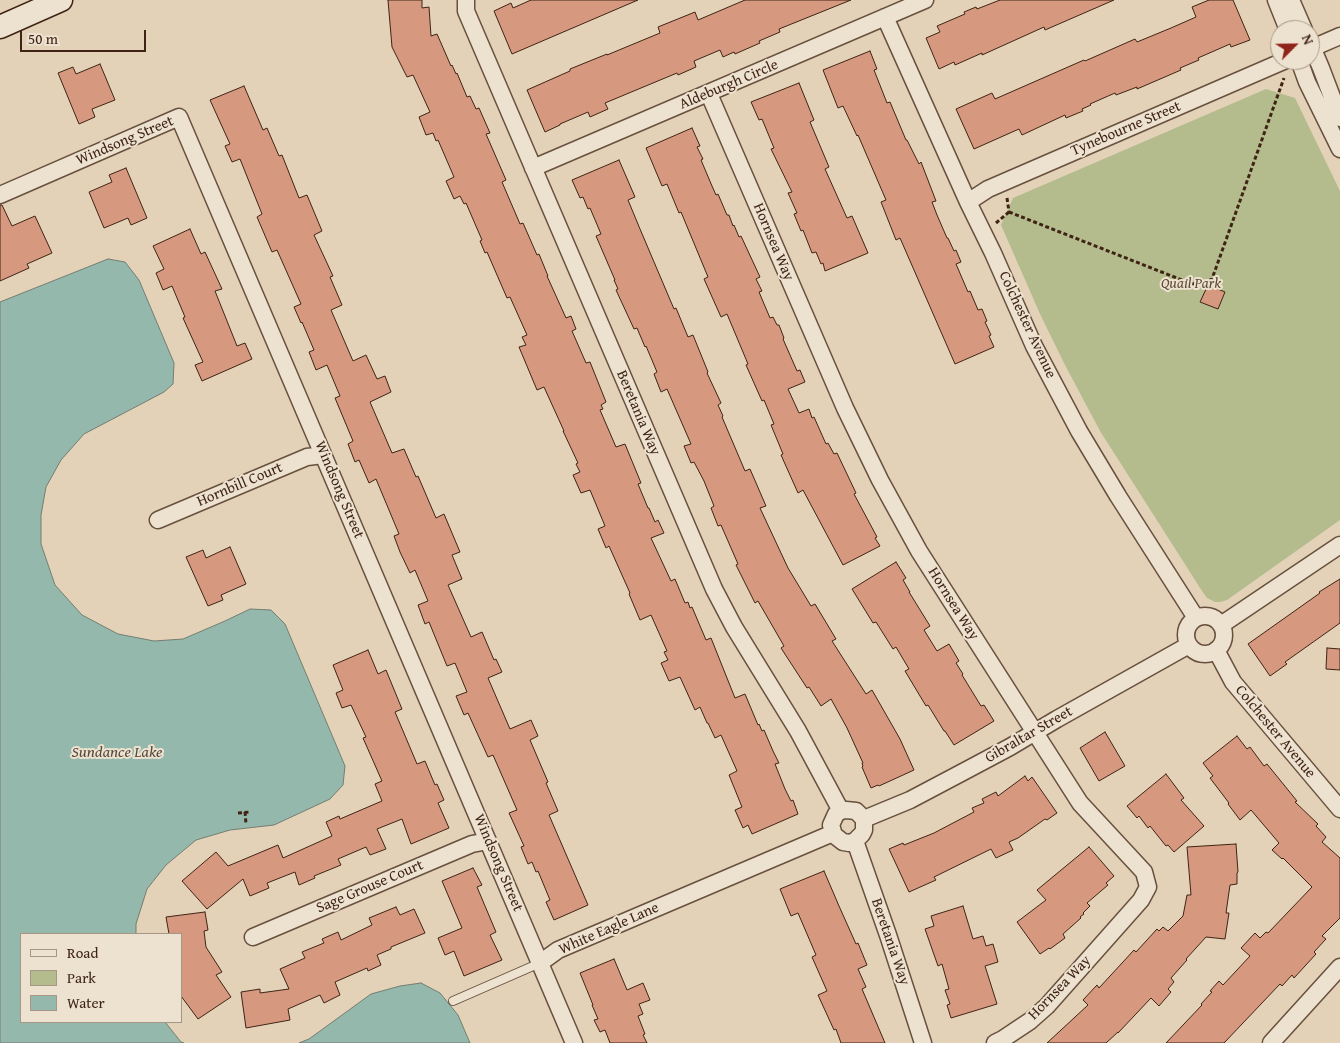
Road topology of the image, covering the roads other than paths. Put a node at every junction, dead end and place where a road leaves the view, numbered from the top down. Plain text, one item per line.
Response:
1 (61, 0) edge
2 (466, 0) edge
3 (924, 0) edge
4 (1276, 0) edge
5 (1291, 0) edge
6 (885, 17) junction
7 (1284, 20) edge
8 (1300, 20) edge
9 (0, 27) edge
10 (1340, 36) edge
11 (1320, 43) edge
12 (1270, 67) edge
13 (1320, 68) edge
14 (1302, 70) edge
15 (709, 94) junction
16 (1340, 118) edge
17 (1340, 149) edge
18 (533, 168) junction
19 (0, 195) edge
20 (968, 202) junction
21 (323, 455) junction
22 (158, 520) dead end
23 (1340, 545) edge
24 (1196, 618) junction
25 (1221, 626) junction
26 (1189, 645) junction
27 (1216, 650) junction
28 (1035, 732) junction
29 (1340, 809) edge
30 (841, 811) junction
31 (864, 819) junction
32 (833, 833) junction
33 (488, 841) junction
34 (855, 841) junction
35 (253, 937) dead end
36 (540, 963) junction
37 (1340, 967) edge
38 (453, 1001) dead end
39 (574, 1043) edge
40 (923, 1043) edge
41 (995, 1043) edge
42 (1271, 1043) edge

1 - 9 main road
2 - 18 street, Beretania Way
3 - 6 street, Aldeburgh Circle
4 - 7 street
5 - 8 street
6 - 15 street, Aldeburgh Circle
6 - 20 street, Colchester Avenue
10 - 11 street
12 - 20 street, Tynebourne Street
13 - 16 street
14 - 17 street
15 - 18 street, Aldeburgh Circle
15 - 28 street, Hornsea Way
18 - 30 street, Beretania Way
19 - 21 street, Windsong Street
20 - 24 street, Colchester Avenue
21 - 22 street, Hornbill Court
21 - 33 street, Windsong Street
23 - 25 street
24 - 25 street
24 - 26 street
25 - 27 street
26 - 27 street
26 - 28 street, Gibraltar Street
27 - 29 street, Colchester Avenue
28 - 31 street, Gibraltar Street
28 - 41 street, Hornsea Way
30 - 31 street
30 - 32 street
31 - 34 street
32 - 34 street
32 - 36 street, White Eagle Lane
33 - 35 street, Sage Grouse Court
33 - 36 street, Windsong Street
34 - 40 street, Beretania Way
36 - 38 lane
36 - 39 street, Windsong Street
37 - 42 street

